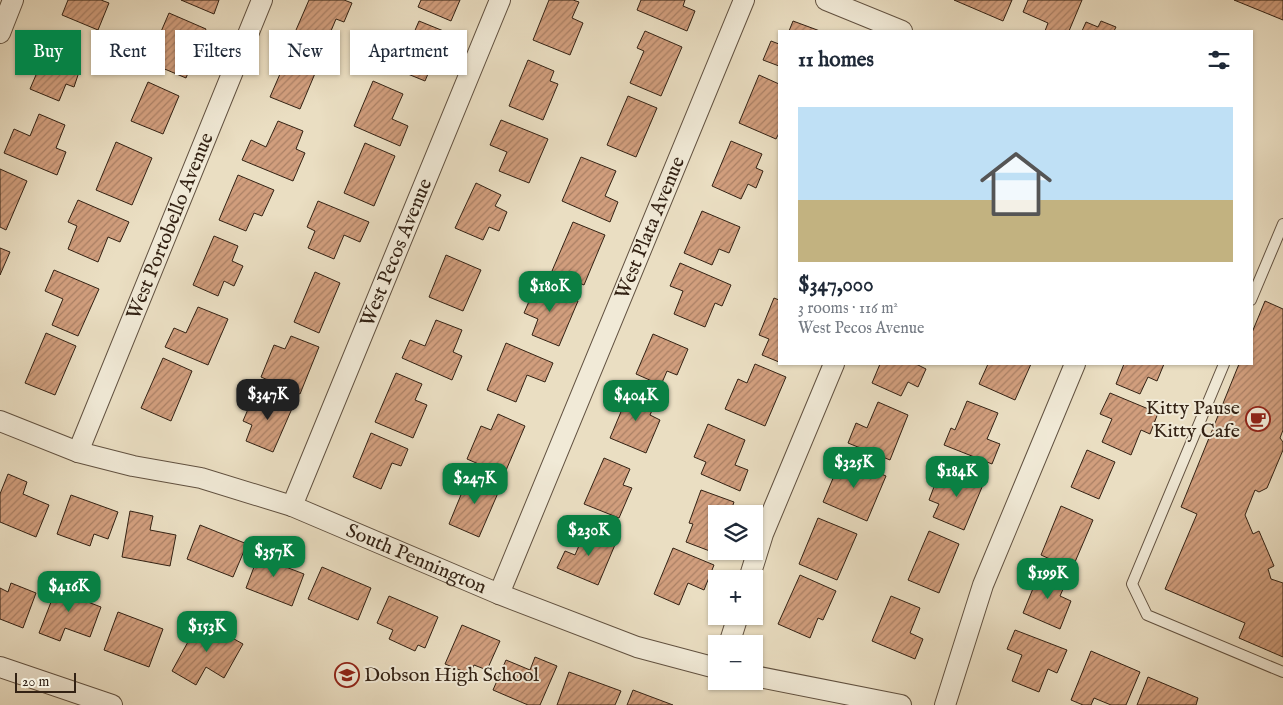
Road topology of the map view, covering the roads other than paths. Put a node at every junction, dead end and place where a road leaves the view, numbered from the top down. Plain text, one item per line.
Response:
1 (13, 0) edge
2 (262, 0) edge
3 (500, 0) edge
4 (744, 0) edge
5 (826, 0) edge
6 (900, 30) edge
7 (0, 32) edge
8 (1283, 224) edge
9 (1253, 295) edge
10 (834, 365) edge
11 (1075, 365) edge
12 (1224, 365) edge
13 (0, 421) edge
14 (78, 452) junction
15 (292, 506) junction
16 (753, 570) edge
17 (499, 594) junction
18 (0, 666) edge
19 (708, 666) edge
20 (1283, 672) edge
21 (763, 678) edge
22 (112, 705) edge
23 (901, 705) edge
24 (945, 705) edge

1 - 7 street
2 - 14 street, West Portobello Avenue
3 - 15 street, West Pecos Avenue
4 - 17 street, West Plata Avenue
5 - 6 street
8 - 9 lane
10 - 16 street
11 - 24 street
12 - 20 lane
13 - 14 street, South Pennington
14 - 15 street, South Pennington
15 - 17 street, South Pennington
17 - 19 street, South Pennington
18 - 22 street
21 - 23 street

